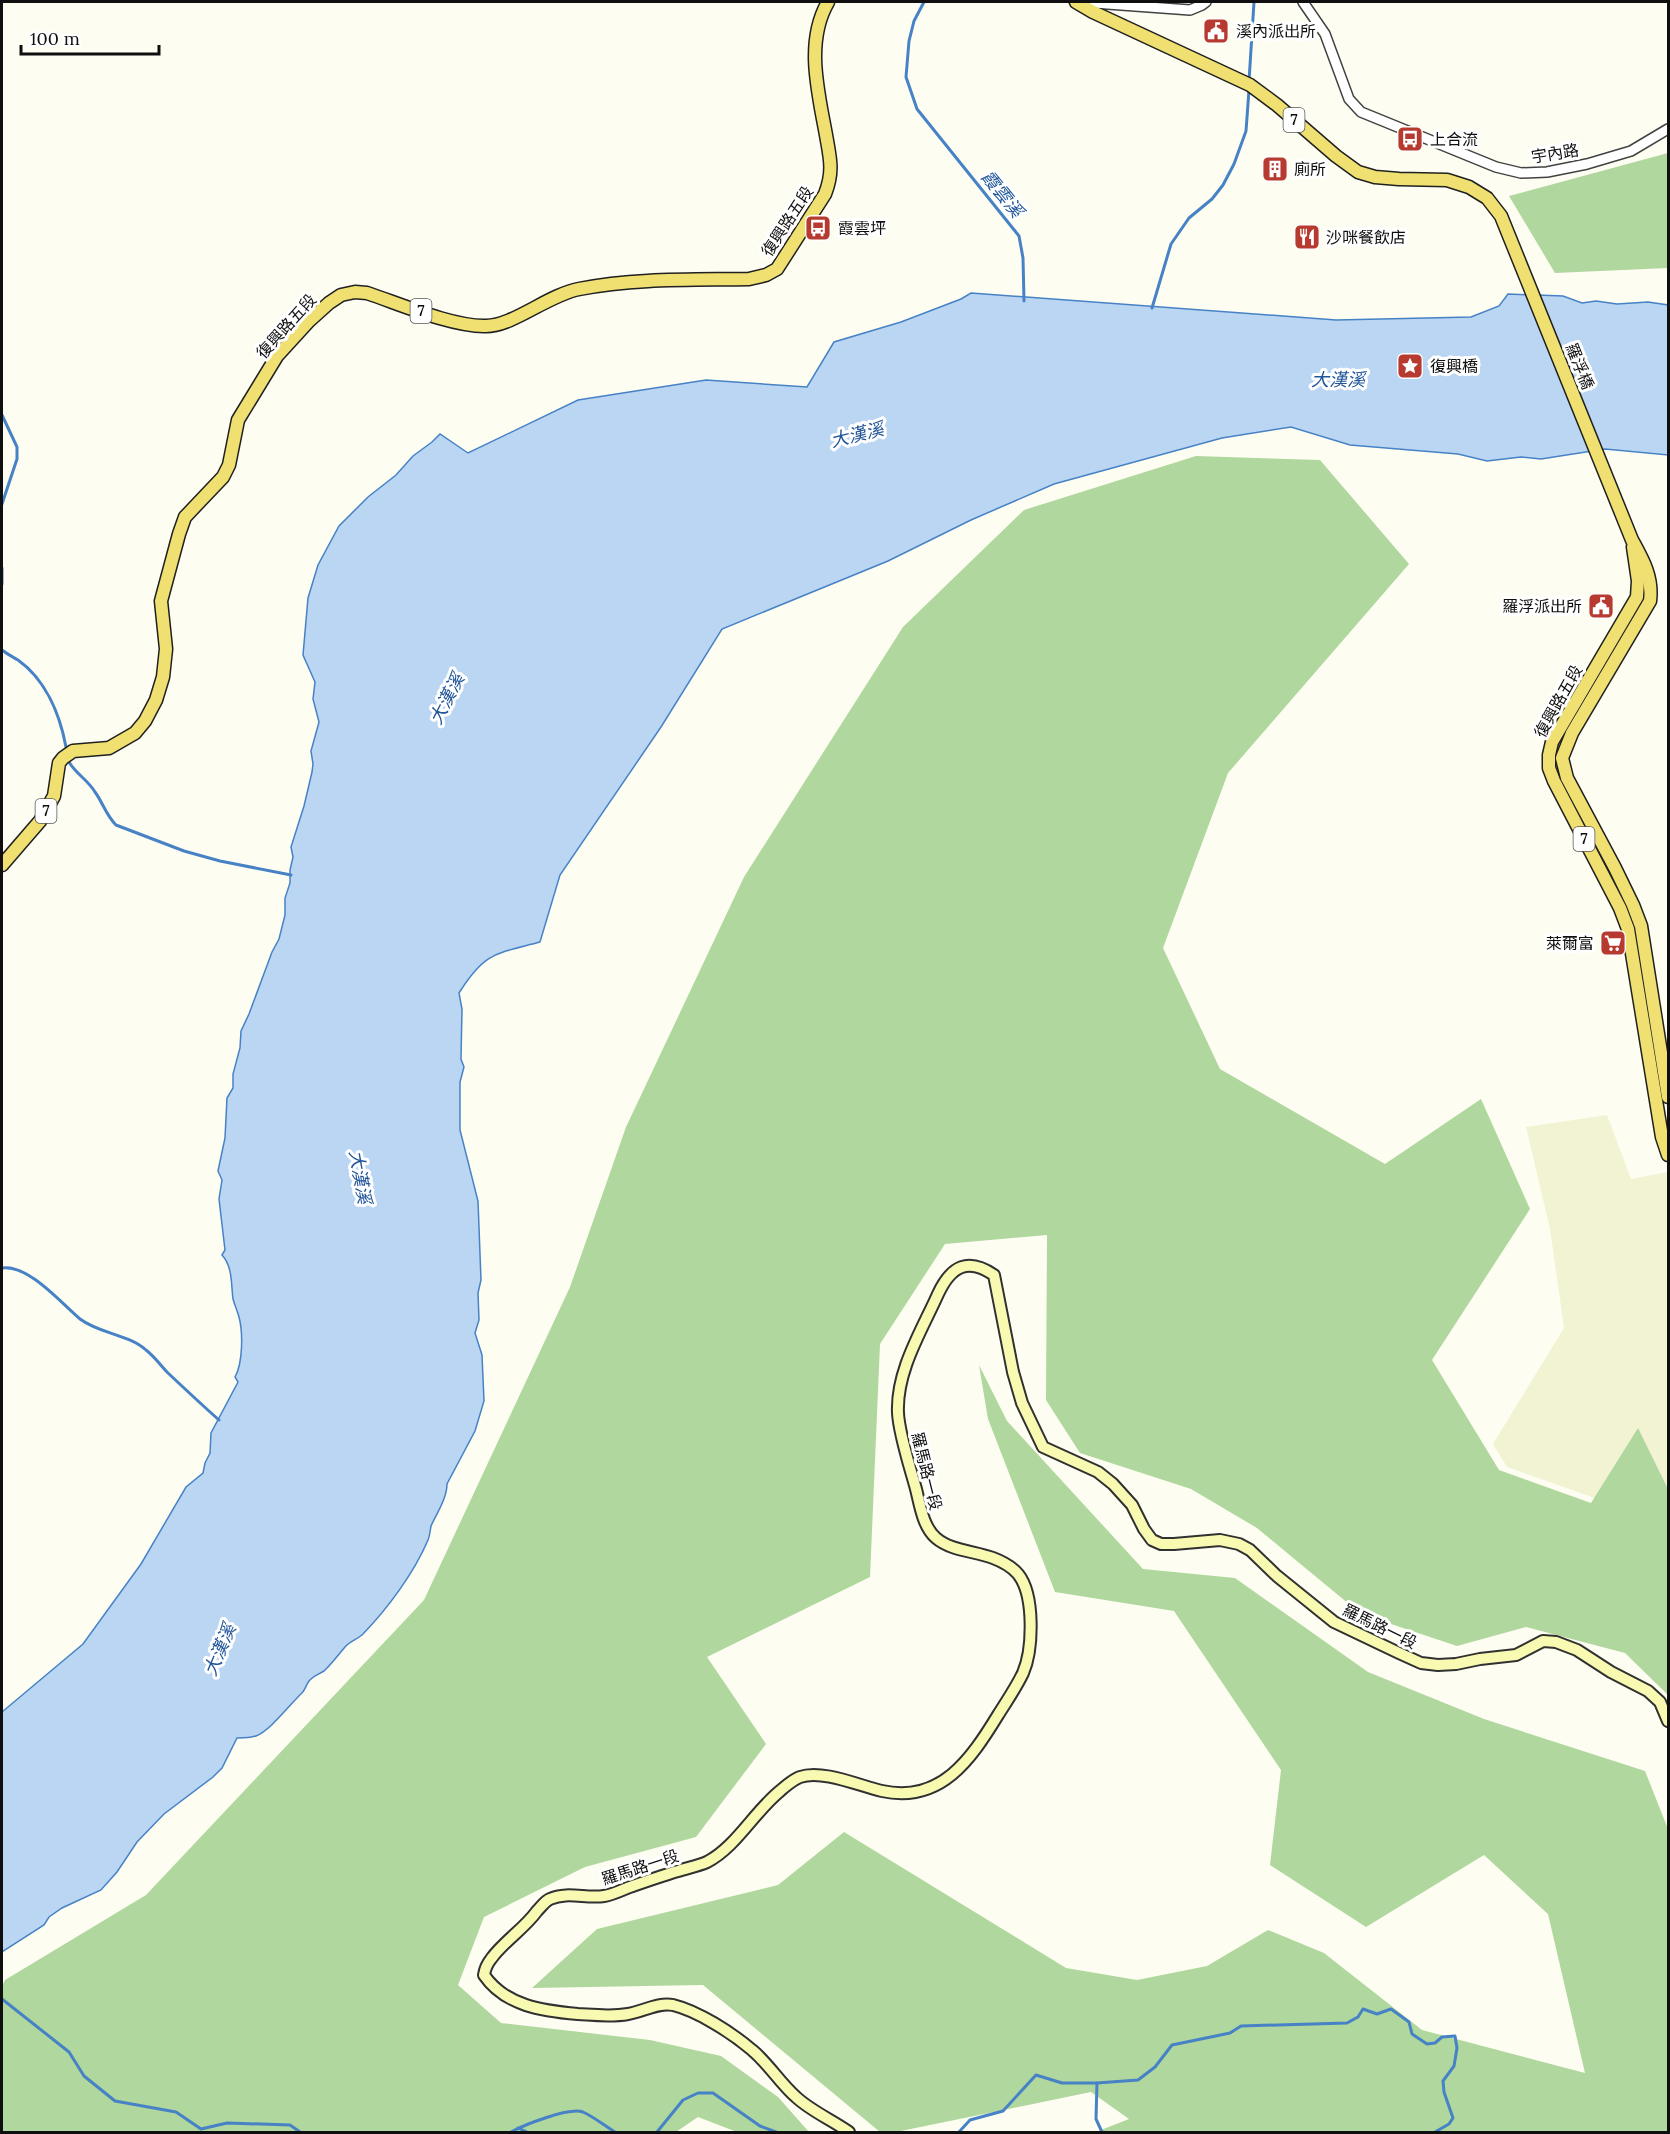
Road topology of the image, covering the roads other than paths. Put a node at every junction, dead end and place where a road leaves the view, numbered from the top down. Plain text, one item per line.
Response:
1 (828, 2) edge
2 (1078, 2) edge
3 (1206, 2) edge
4 (1303, 2) edge
5 (1668, 129) edge
6 (1625, 520) joint
7 (1632, 540) junction
8 (1612, 640) junction
9 (1622, 649) junction
10 (1552, 742) junction
11 (1566, 747) junction
12 (2, 865) edge
13 (1668, 1097) edge
14 (1668, 1155) edge
15 (1668, 1721) edge
16 (849, 2133) edge

1 - 12 main road, 復興路五段 / 7
2 - 3 street
2 - 6 main road, 羅浮橋 / 7
4 - 5 street, 宇內路
6 - 7 main road, 復興路五段 / 7
7 - 8 main road, 復興路五段 / 7
7 - 9 main road, 復興路五段 / 7
8 - 9 main road
8 - 10 main road, 復興路五段 / 7
9 - 11 main road, 復興路五段 / 7
10 - 11 main road
10 - 14 main road, 復興路五段 / 7
11 - 13 main road, 復興路五段 / 7
15 - 16 main road, 羅馬路一段

